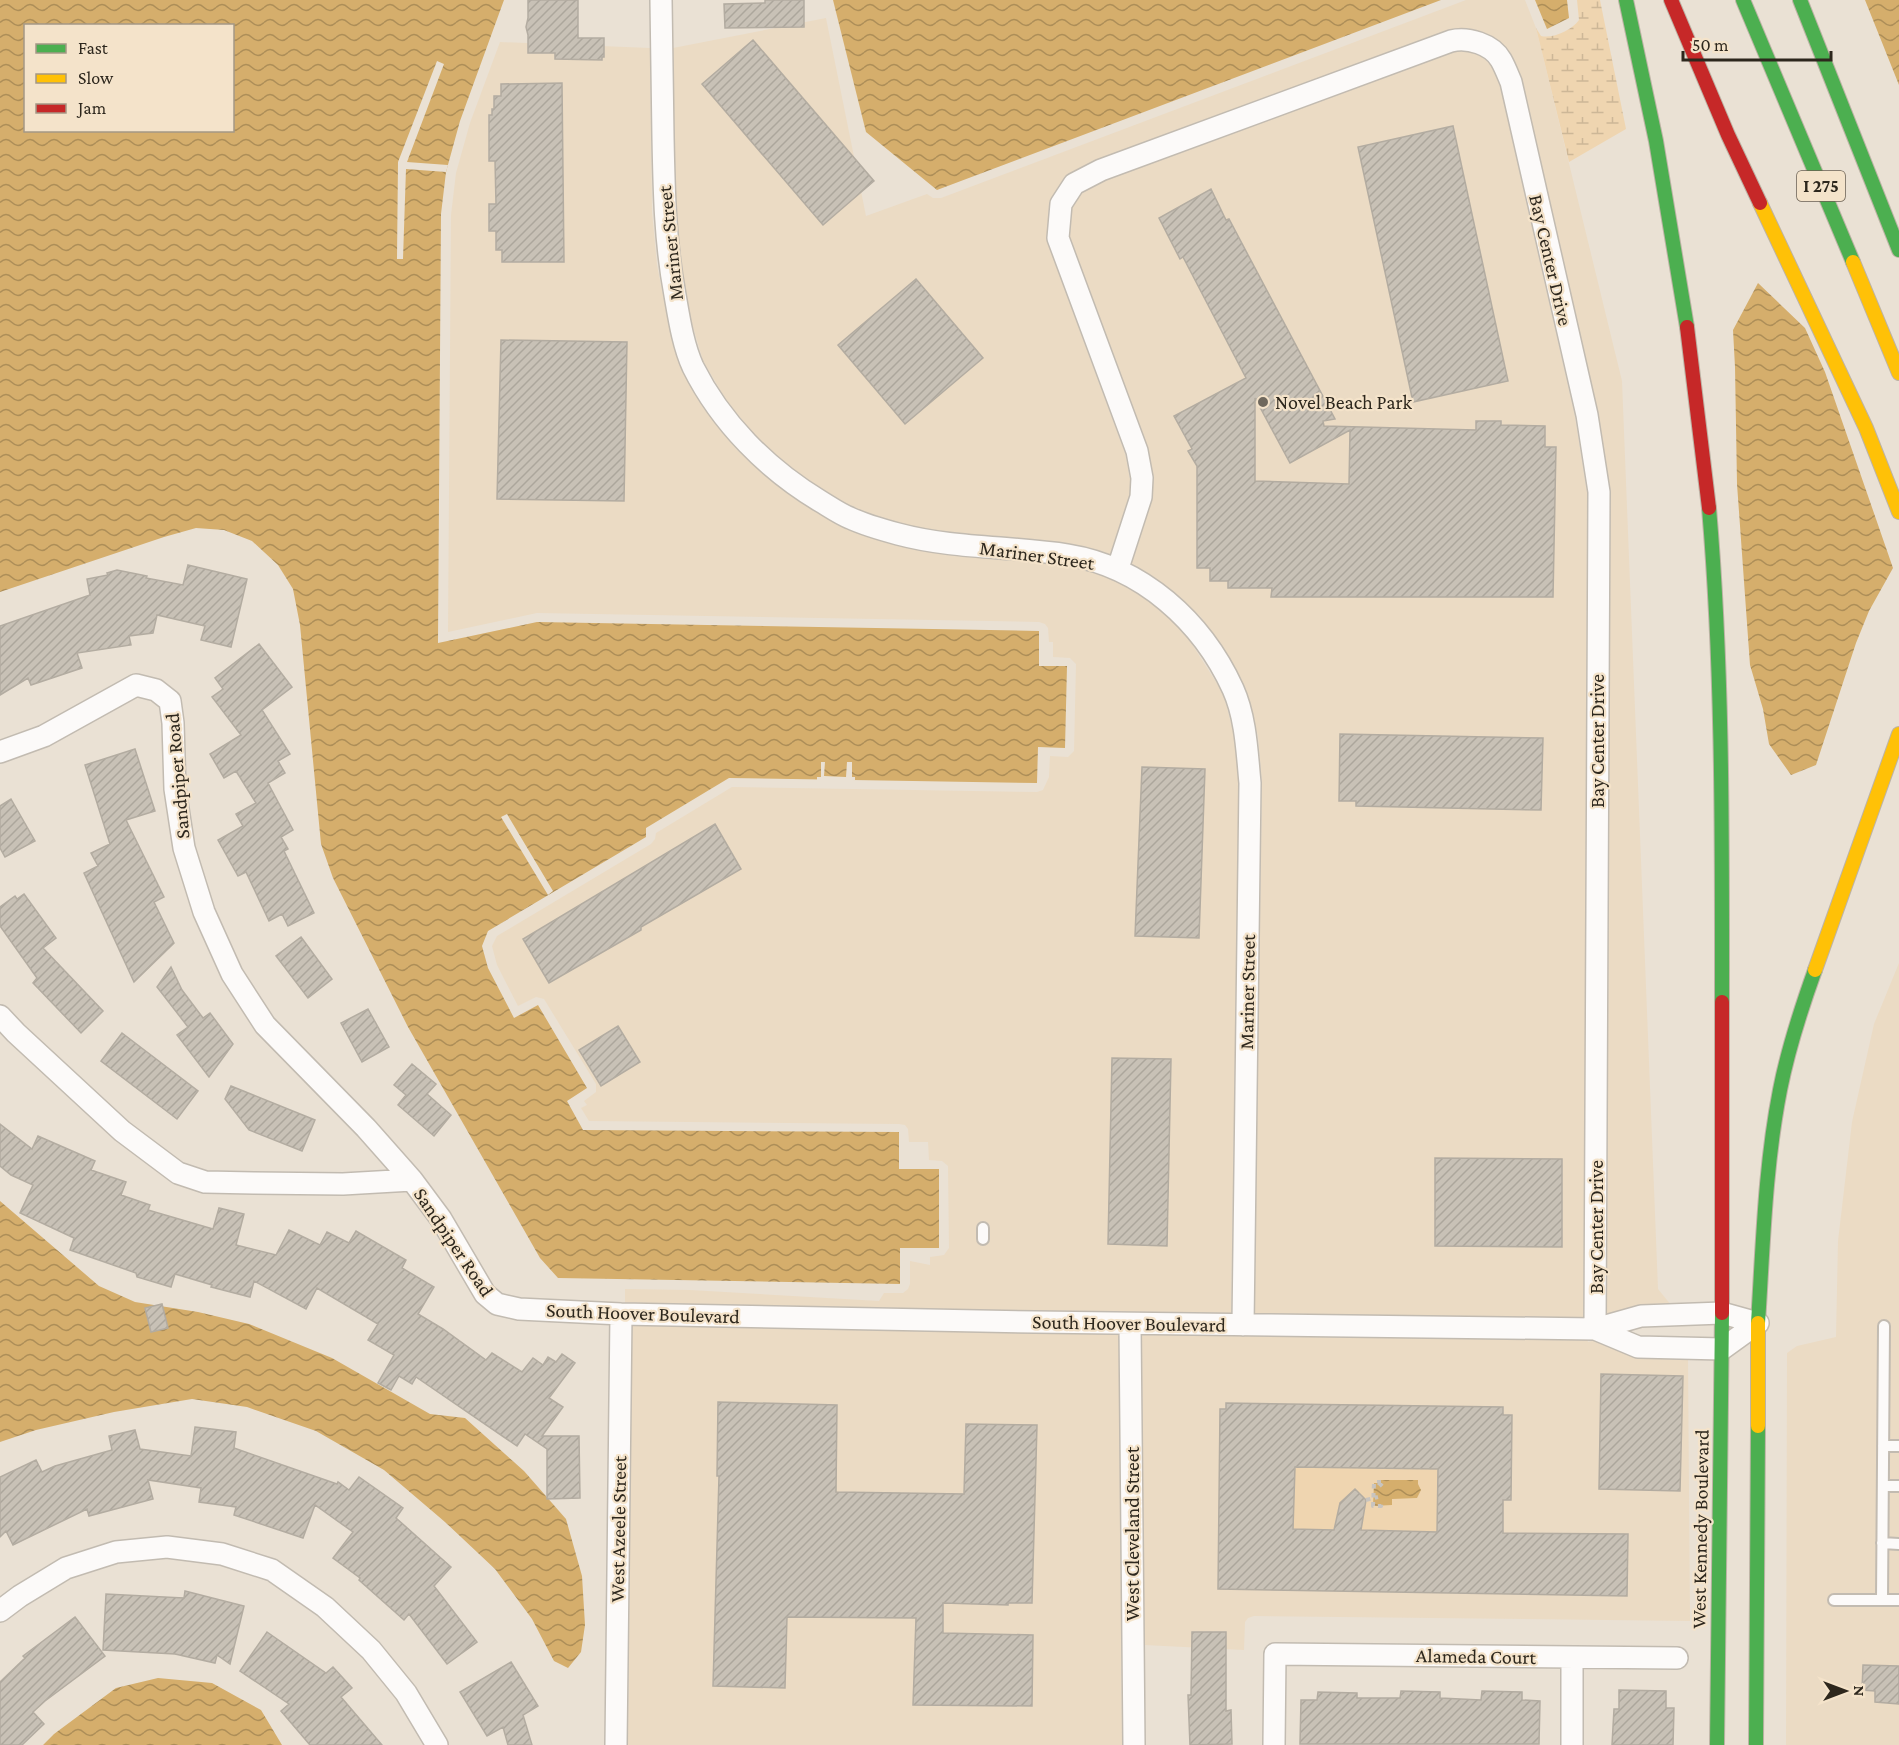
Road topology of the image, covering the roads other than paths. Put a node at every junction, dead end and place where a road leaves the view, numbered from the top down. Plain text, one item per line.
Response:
1 (661, 0) edge
2 (1626, 0) edge
3 (1671, 0) edge
4 (1743, 0) edge
5 (1800, 0) edge
6 (1899, 250) edge
7 (1899, 373) edge
8 (1899, 512) edge
9 (1118, 568) junction
10 (1899, 734) edge
11 (0, 752) edge
12 (0, 1016) edge
13 (412, 1180) junction
14 (497, 1304) joint
15 (1722, 1313) junction
16 (621, 1314) junction
17 (1758, 1323) junction
18 (1130, 1324) junction
19 (1243, 1325) junction
20 (1884, 1326) dead end
21 (1595, 1329) junction
22 (1722, 1348) junction
23 (1882, 1446) junction
24 (1899, 1446) edge
25 (1882, 1486) junction
26 (1899, 1486) edge
27 (1882, 1543) junction
28 (1899, 1544) edge
29 (1834, 1600) dead end
30 (1882, 1600) junction
31 (1899, 1600) edge
32 (0, 1611) edge
33 (1572, 1657) junction
34 (1677, 1658) dead end
35 (437, 1745) edge
36 (616, 1745) edge
37 (1134, 1745) edge
38 (1274, 1745) edge
39 (1572, 1745) edge
40 (1717, 1745) edge
41 (1756, 1745) edge

1 - 9 street, Mariner Street
2 - 15 main road, West Kennedy Boulevard
3 - 8 main road
4 - 7 main road, I 275
5 - 6 main road, I 275
9 - 19 street, Mariner Street
9 - 21 street, Bay Center Drive
10 - 17 main road
11 - 13 street, Sandpiper Road
12 - 13 street, Sandpiper Road
13 - 14 street, Sandpiper Road
14 - 16 street, South Hoover Boulevard
15 - 17 street, South Hoover Boulevard
15 - 21 street, South Hoover Boulevard
15 - 22 main road, West Kennedy Boulevard
16 - 18 street, South Hoover Boulevard
16 - 36 street, West Azeele Street
17 - 22 street
17 - 41 main road
18 - 19 street, South Hoover Boulevard
18 - 37 street, West Cleveland Street
19 - 21 street, South Hoover Boulevard
20 - 23 lane
21 - 22 street
22 - 40 main road, West Kennedy Boulevard
23 - 24 lane
23 - 25 lane
25 - 26 lane
25 - 27 lane
27 - 28 lane
27 - 30 lane
29 - 30 lane
30 - 31 lane
32 - 35 street
33 - 34 street, Alameda Court
33 - 38 street, Alameda Court
33 - 39 street

